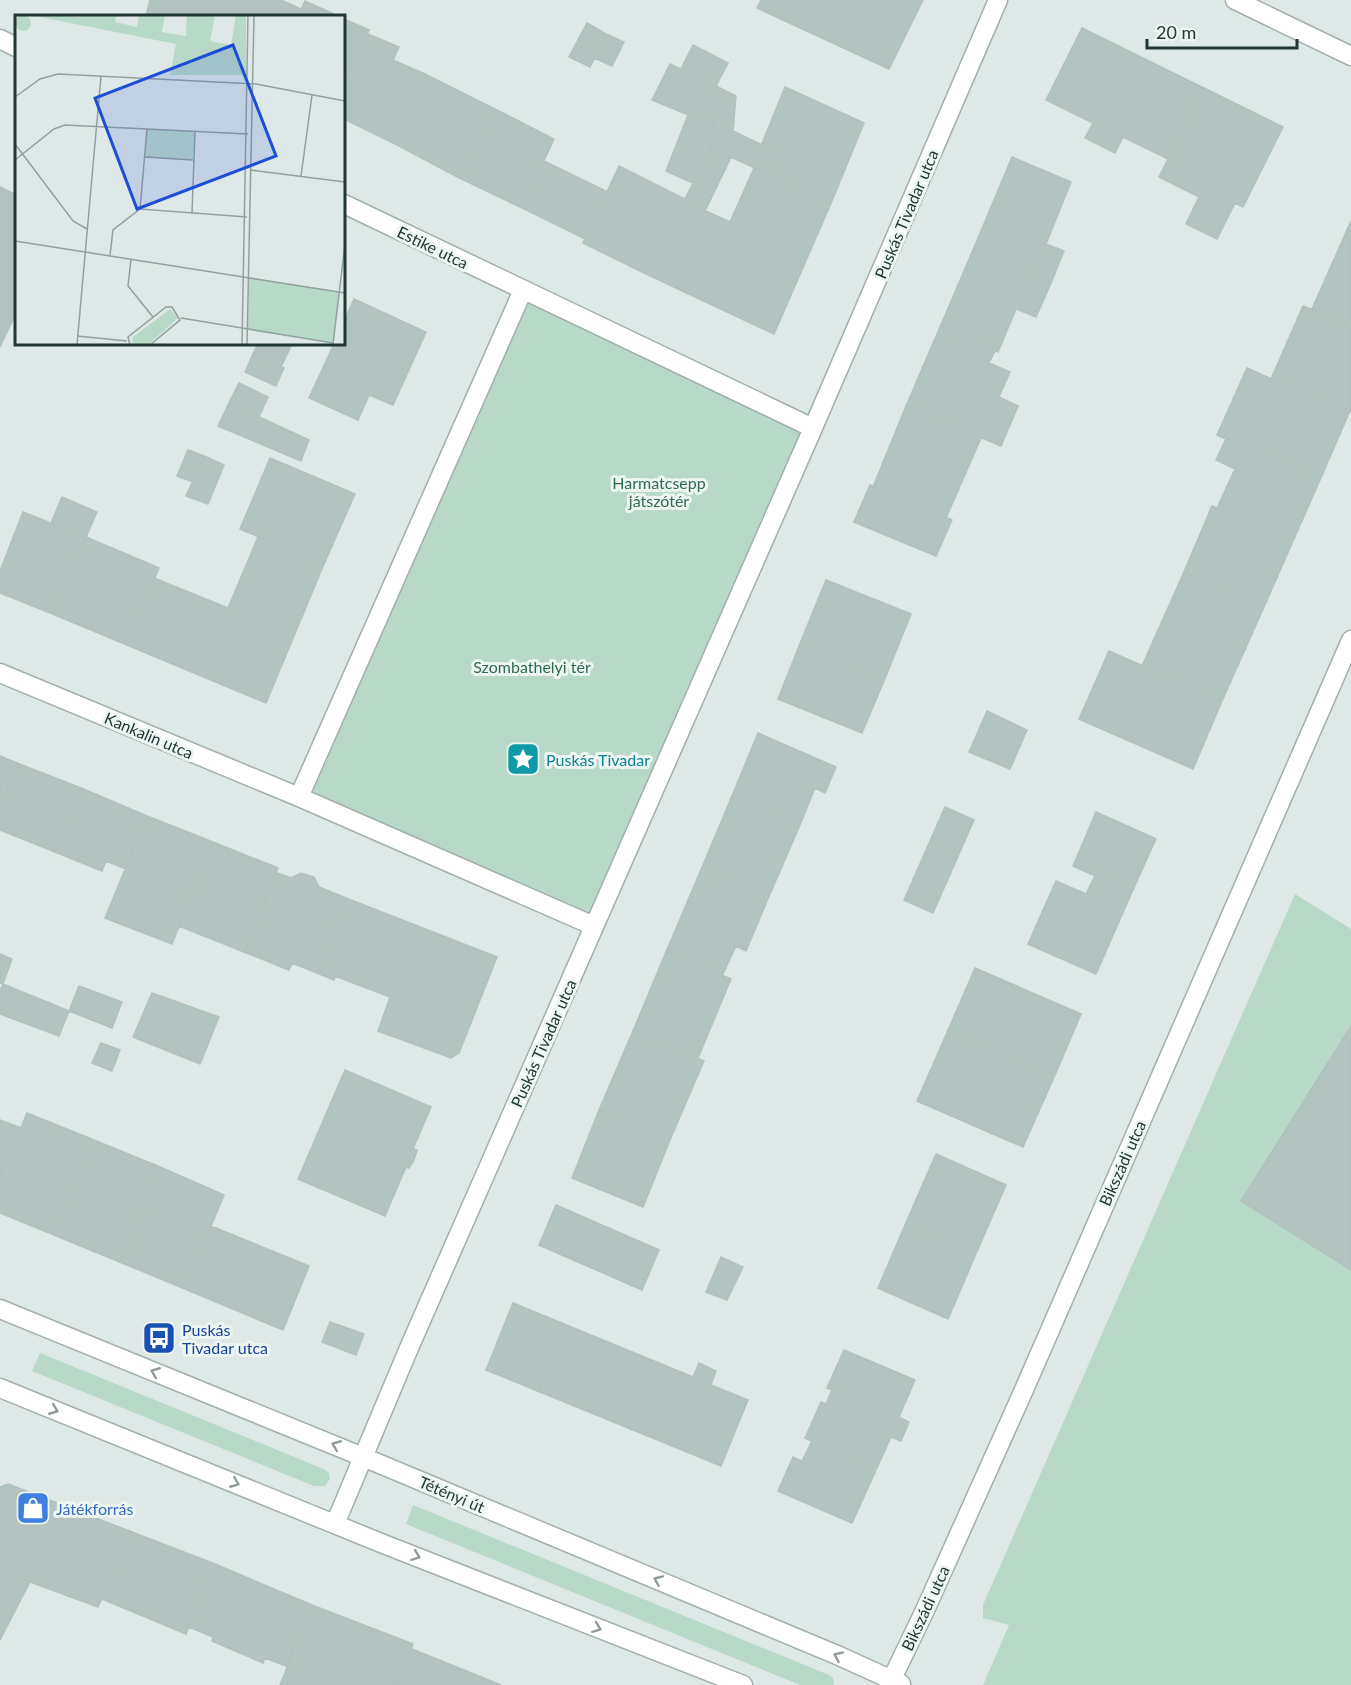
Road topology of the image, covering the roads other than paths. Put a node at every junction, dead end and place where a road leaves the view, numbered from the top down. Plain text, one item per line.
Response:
1 (998, 0) edge
2 (1235, 0) edge
3 (0, 39) edge
4 (15, 46) edge
5 (1351, 56) edge
6 (345, 204) edge
7 (523, 290) junction
8 (813, 428) junction
9 (1351, 640) edge
10 (0, 673) edge
11 (299, 797) junction
12 (594, 926) junction
13 (0, 1309) edge
14 (0, 1388) edge
15 (363, 1456) junction
16 (335, 1524) junction
17 (894, 1683) edge
18 (743, 1685) edge

1 - 8 street, Puskás Tivadar utca
2 - 5 street
3 - 4 street
6 - 7 street, Estike utca
7 - 8 street
7 - 11 street
8 - 12 street
9 - 17 street, Bikszádi utca
10 - 11 street, Kankalin utca
11 - 12 street
12 - 15 street, Puskás Tivadar utca
15 -> 13 street, Tétényi út
14 -> 16 street
15 - 16 street, Puskás Tivadar utca
17 -> 15 street, Tétényi út
16 -> 18 street

